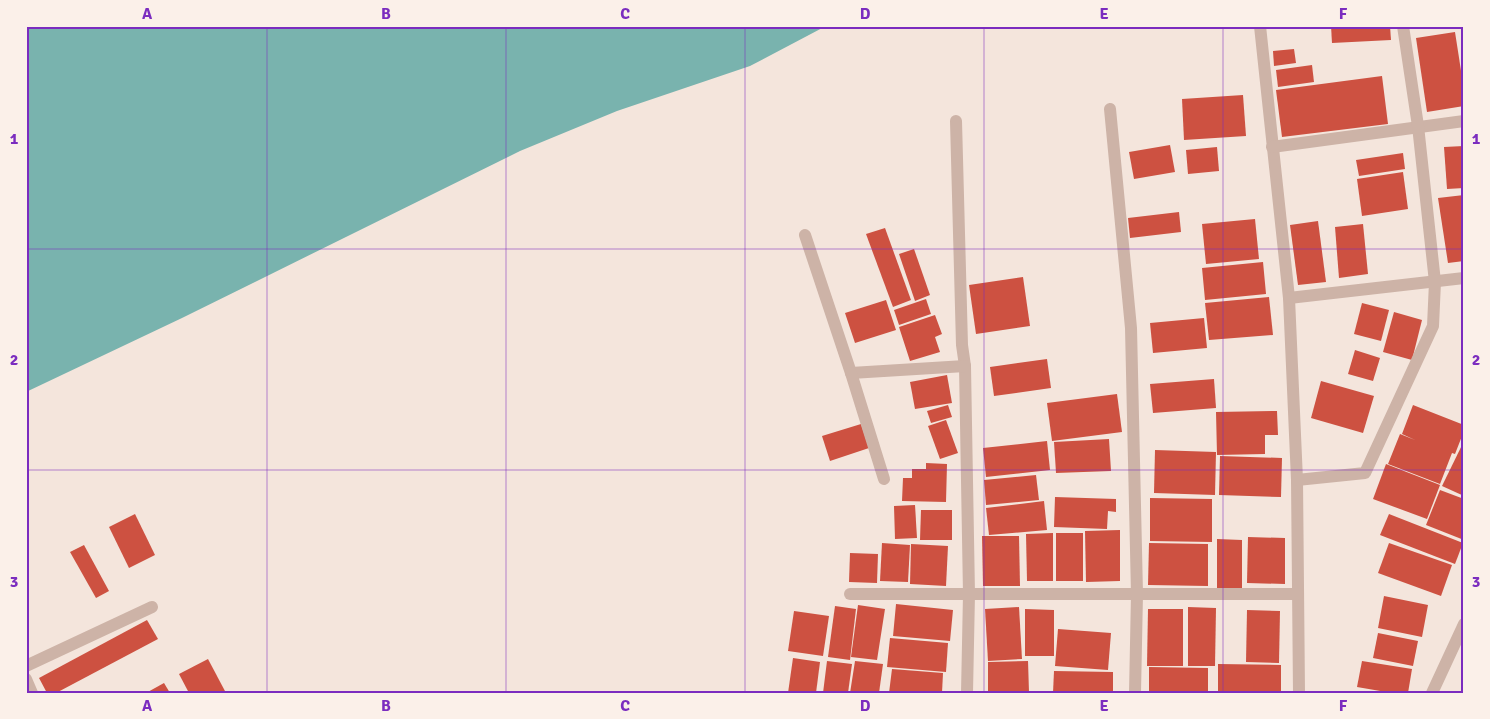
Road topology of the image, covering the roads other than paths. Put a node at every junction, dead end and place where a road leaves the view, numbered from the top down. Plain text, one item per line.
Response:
1 (1260, 26) edge
2 (1403, 26) edge
3 (1110, 109) dead end
4 (956, 121) dead end
5 (1464, 121) edge
6 (1418, 126) junction
7 (1272, 146) junction
8 (805, 235) dead end
9 (1464, 278) edge
10 (1436, 282) junction
11 (1289, 298) junction
12 (964, 366) junction
13 (851, 373) junction
14 (884, 479) dead end
15 (1298, 480) junction
16 (850, 594) dead end
17 (969, 594) junction
18 (1137, 594) junction
19 (1298, 594) junction
20 (152, 607) dead end
21 (1464, 624) edge
22 (26, 666) edge
23 (26, 679) edge
24 (32, 693) edge
25 (968, 693) edge
26 (1135, 693) edge
27 (1299, 693) edge
28 (1432, 693) edge

1 - 7 street
2 - 6 street
3 - 18 street
4 - 12 street
5 - 6 street
6 - 7 street
6 - 10 street
7 - 11 street
8 - 13 street
9 - 10 street
10 - 11 street
10 - 15 street
11 - 15 street
12 - 13 street
12 - 17 street
13 - 14 street
15 - 19 street
16 - 17 street
17 - 18 street
17 - 25 street
18 - 19 street
18 - 26 street
19 - 27 street
20 - 22 street
21 - 28 street
23 - 24 street

